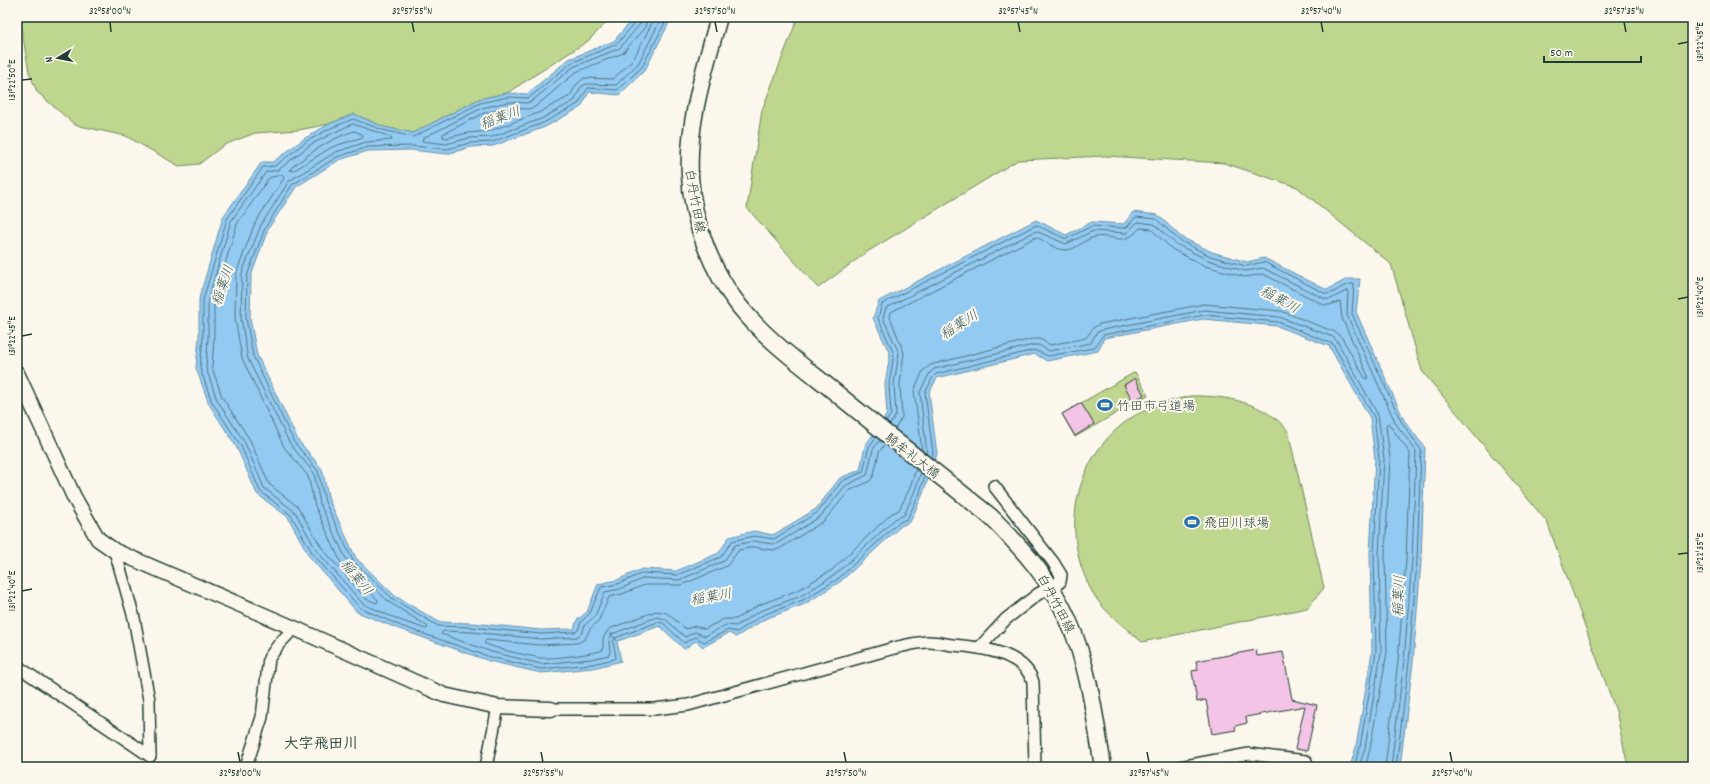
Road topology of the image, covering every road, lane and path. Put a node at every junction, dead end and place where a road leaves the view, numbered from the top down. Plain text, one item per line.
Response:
1 (719, 17) edge
2 (17, 373) edge
3 (865, 417) joint
4 (994, 486) dead end
5 (961, 493) joint
6 (115, 551) junction
7 (1051, 588) junction
8 (294, 628) junction
9 (979, 648) junction
10 (17, 666) edge
11 (498, 706) junction
12 (551, 709) joint
13 (1306, 761) dead end
14 (246, 767) edge
15 (486, 767) edge
16 (1035, 767) edge
17 (1103, 767) edge
18 (1180, 767) edge

1 - 3 main road, 白丹竹田線
2 - 6 street
3 - 5 main road, 騎牟礼大橋
4 - 7 street
5 - 7 main road, 白丹竹田線
6 - 8 street
6 - 10 street
7 - 9 street
7 - 17 main road, 白丹竹田線
8 - 11 street
8 - 14 street
9 - 12 street
9 - 16 street
11 - 12 street
11 - 15 street
13 - 18 street

